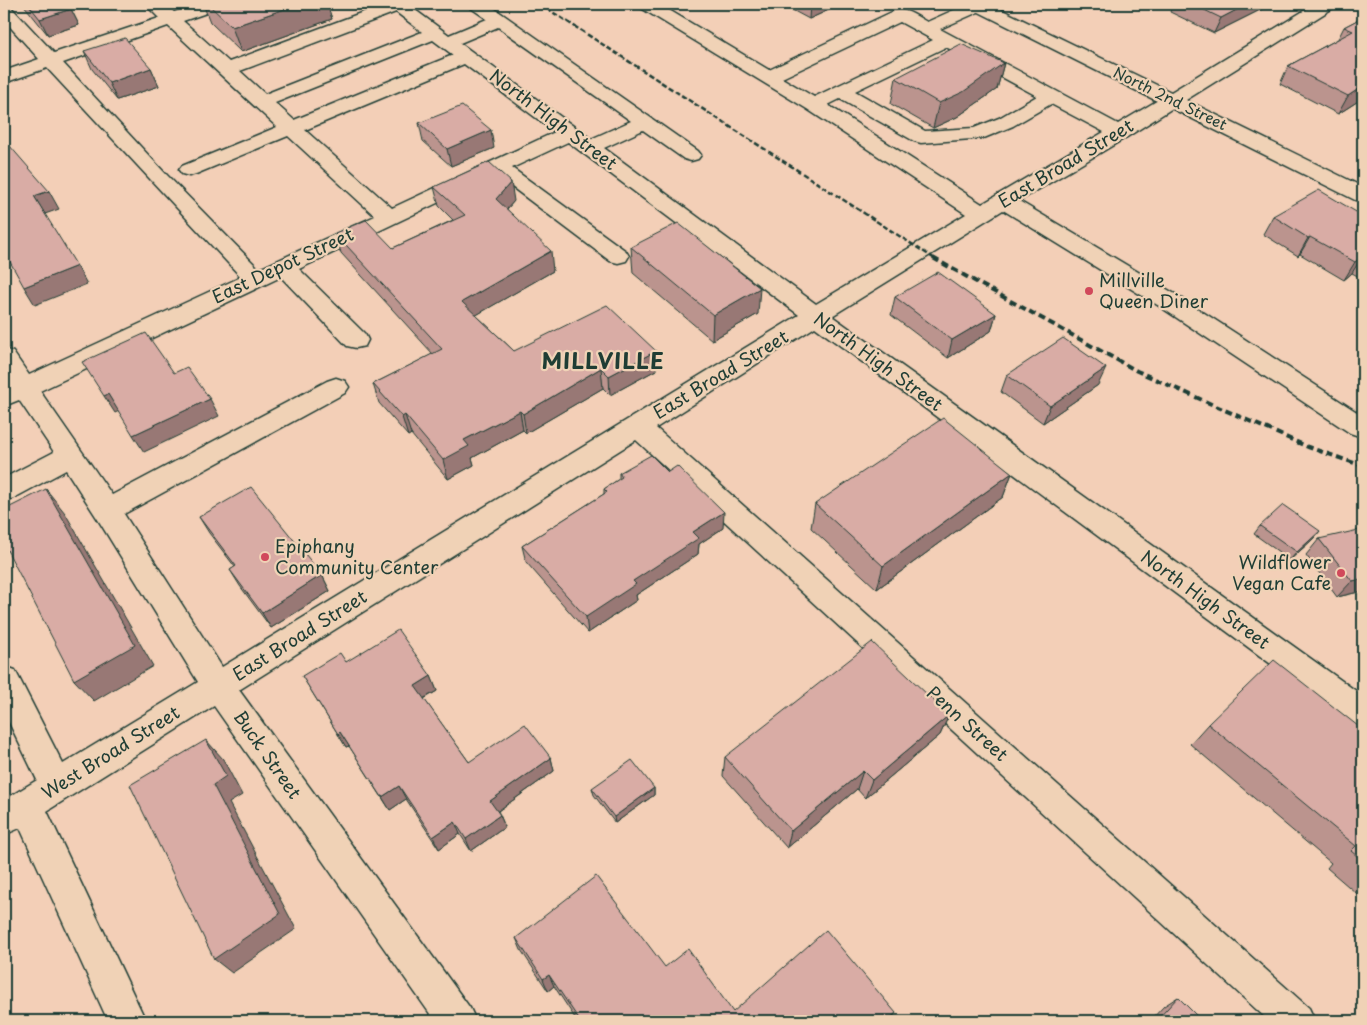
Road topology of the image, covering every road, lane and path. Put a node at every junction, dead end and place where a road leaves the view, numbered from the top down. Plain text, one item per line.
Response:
1 (154, 4) edge
2 (215, 4) edge
3 (397, 4) edge
4 (477, 4) edge
5 (647, 4) edge
6 (978, 4) edge
7 (1328, 4) edge
8 (4, 10) edge
9 (170, 20) junction
10 (500, 20) junction
11 (926, 29) junction
12 (441, 37) junction
13 (947, 40) junction
14 (467, 56) junction
15 (51, 61) junction
16 (226, 70) junction
17 (4, 77) edge
18 (769, 77) junction
19 (840, 92) junction
20 (1051, 96) junction
21 (1172, 100) junction
22 (261, 102) junction
23 (814, 105) junction
24 (645, 122) junction
25 (292, 129) junction
26 (570, 133) junction
27 (1120, 133) junction
28 (590, 148) junction
29 (691, 155) dead end
30 (498, 167) junction
31 (189, 170) dead end
32 (1363, 195) edge
33 (992, 207) junction
34 (389, 216) junction
35 (618, 256) dead end
36 (283, 266) junction
37 (256, 279) junction
38 (816, 318) junction
39 (356, 340) dead end
40 (4, 358) edge
41 (336, 388) dead end
42 (14, 392) edge
43 (637, 426) junction
44 (1359, 426) dead end
45 (70, 456) junction
46 (4, 490) edge
47 (107, 510) junction
48 (4, 680) edge
49 (218, 686) junction
50 (1363, 714) edge
51 (57, 786) junction
52 (15, 812) edge
53 (126, 1019) dead end
54 (454, 1020) edge
55 (1296, 1021) edge

1 - 9 street
2 - 9 street
3 - 12 street, North High Street
3 - 16 street
4 - 10 street
5 - 18 street
6 - 11 street
6 - 21 street, North 2nd Street
7 - 21 street, East Broad Street
8 - 15 street
9 - 15 street
9 - 16 street
10 - 12 street
10 - 24 street
11 - 13 street
11 - 18 street
12 - 14 street, North High Street
12 - 22 street
13 - 19 street
13 - 20 street
14 - 25 street
14 - 26 street, North High Street
15 - 17 street
15 - 37 street
16 - 22 street
18 - 23 street
19 - 20 street
19 - 23 street
20 - 27 street
21 - 27 street, East Broad Street
21 - 32 street, North 2nd Street
22 - 25 street
23 - 33 street
24 - 28 street
24 - 29 street
25 - 31 street
25 - 34 street
26 - 28 street, North High Street
26 - 30 street, East Depot Street
27 - 33 street, East Broad Street
28 - 38 street, North High Street
30 - 34 street, East Depot Street
30 - 35 street
33 - 38 street, East Broad Street
33 - 44 street
34 - 36 street, East Depot Street
36 - 37 street, East Depot Street
36 - 39 street
37 - 42 street, East Depot Street
38 - 43 street, East Broad Street
38 - 50 street, North High Street
40 - 42 street, Buck Street
41 - 47 street
42 - 45 street, Buck Street
43 - 49 street, East Broad Street
43 - 55 street, Penn Street
45 - 46 street
45 - 47 street, Buck Street
47 - 49 street, Buck Street
48 - 51 street
49 - 51 street, West Broad Street
49 - 54 street, Buck Street
51 - 52 street, West Broad Street
52 - 53 street

